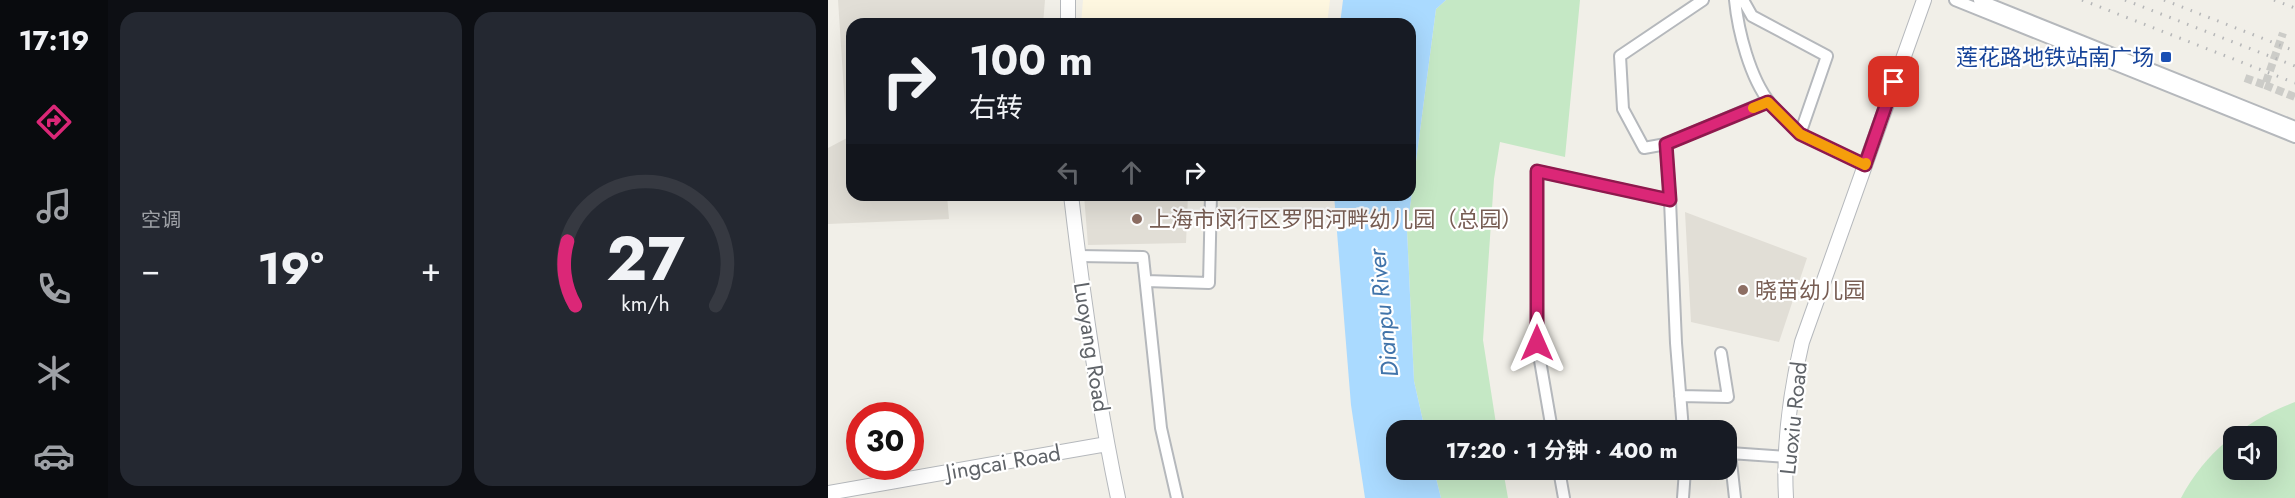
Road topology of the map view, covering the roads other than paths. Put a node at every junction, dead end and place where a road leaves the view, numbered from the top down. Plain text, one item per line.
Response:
1 (1068, 0) edge
2 (1703, 0) edge
3 (1735, 0) edge
4 (1743, 0) edge
5 (1924, 0) edge
6 (1955, 0) edge
7 (1979, 0) edge
8 (1068, 18) edge
9 (1768, 102) junction
10 (2295, 127) edge
11 (1800, 134) junction
12 (2295, 137) edge
13 (1666, 144) junction
14 (1865, 165) junction
15 (1670, 200) junction
16 (1072, 201) edge
17 (1211, 201) edge
18 (1078, 256) junction
19 (1146, 281) junction
20 (1721, 353) dead end
21 (1680, 396) junction
22 (1550, 420) edge
23 (1682, 420) edge
24 (1107, 444) junction
25 (1737, 454) edge
26 (1786, 457) junction
27 (1561, 480) edge
28 (1684, 480) edge
29 (1732, 480) edge
30 (828, 493) edge
31 (1118, 498) edge
32 (1177, 498) edge
33 (1564, 498) edge
34 (1683, 498) edge
35 (1735, 498) edge
36 (1786, 498) edge

1 - 8 street
2 - 13 street
3 - 9 street
4 - 11 street
5 - 14 street, Luoxiu Road
6 - 12 street
7 - 10 street
9 - 11 street
9 - 13 street
11 - 14 street
13 - 15 street
14 - 26 street, Luoxiu Road
15 - 21 street
15 - 22 street
16 - 18 street, Luoyang Road
17 - 19 street
18 - 19 street
18 - 24 street, Luoyang Road
19 - 32 street
20 - 21 street
21 - 23 street
24 - 30 street, Jingcai Road
24 - 31 street, Luoyang Road
25 - 26 street
26 - 36 street, Luoxiu Road
27 - 33 street
28 - 34 street
29 - 35 street

